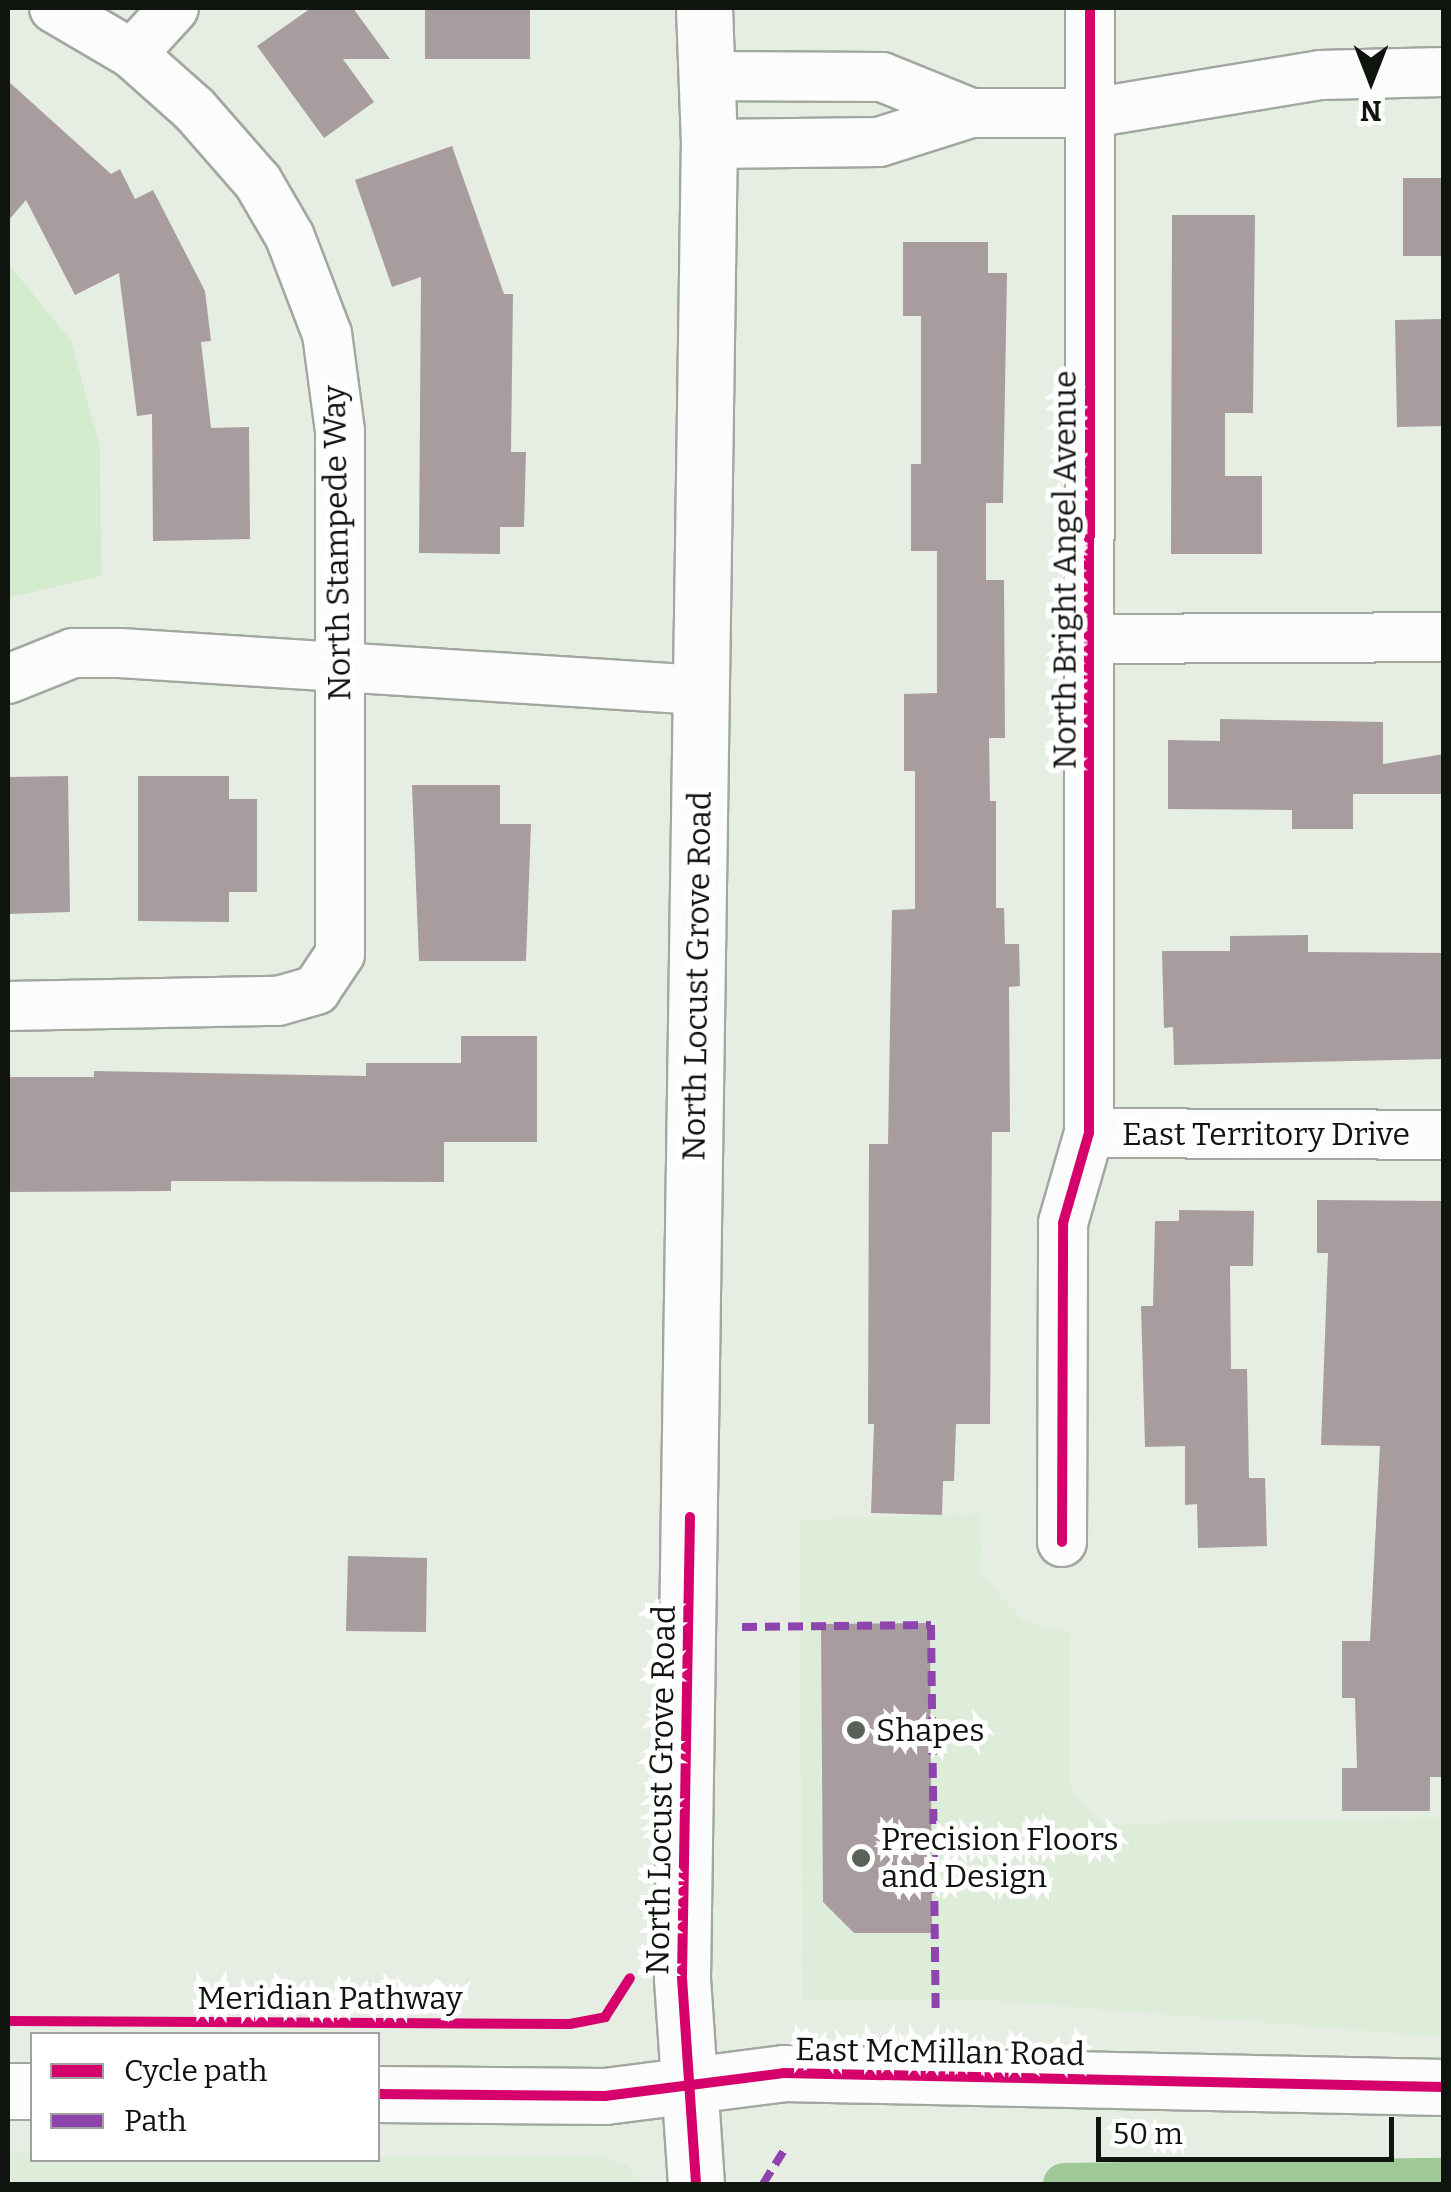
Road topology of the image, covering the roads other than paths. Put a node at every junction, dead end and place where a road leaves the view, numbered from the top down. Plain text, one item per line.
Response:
1 (54, 8) edge
2 (174, 8) edge
3 (704, 8) edge
4 (1090, 8) edge
5 (132, 54) junction
6 (1444, 72) edge
7 (706, 76) junction
8 (971, 113) junction
9 (1091, 113) junction
10 (709, 144) junction
11 (1444, 636) edge
12 (1089, 640) junction
13 (340, 668) junction
14 (8, 679) edge
15 (700, 690) junction
16 (8, 1006) edge
17 (1089, 1133) junction
18 (1444, 1135) edge
19 (1062, 1542) dead end
20 (687, 2085) junction
21 (1444, 2088) edge
22 (380, 2094) edge
23 (696, 2184) edge

1 - 5 street, North Stampede Way
2 - 5 street
3 - 7 main road, North Locust Grove Road
4 - 9 street, North Bright Angel Avenue
5 - 13 street, North Stampede Way
6 - 9 street
7 - 8 street
7 - 10 main road, North Locust Grove Road
8 - 9 street
8 - 10 street
9 - 12 street, North Bright Angel Avenue
10 - 15 main road, North Locust Grove Road
11 - 12 street
12 - 17 street, North Bright Angel Avenue
13 - 14 street
13 - 15 street
13 - 16 street, North Stampede Way
15 - 20 main road, North Locust Grove Road
17 - 18 street, East Territory Drive
17 - 19 street, North Bright Angel Avenue
20 - 21 main road, East McMillan Road
20 - 22 main road, East McMillan Road
20 - 23 main road, North Locust Grove Road

